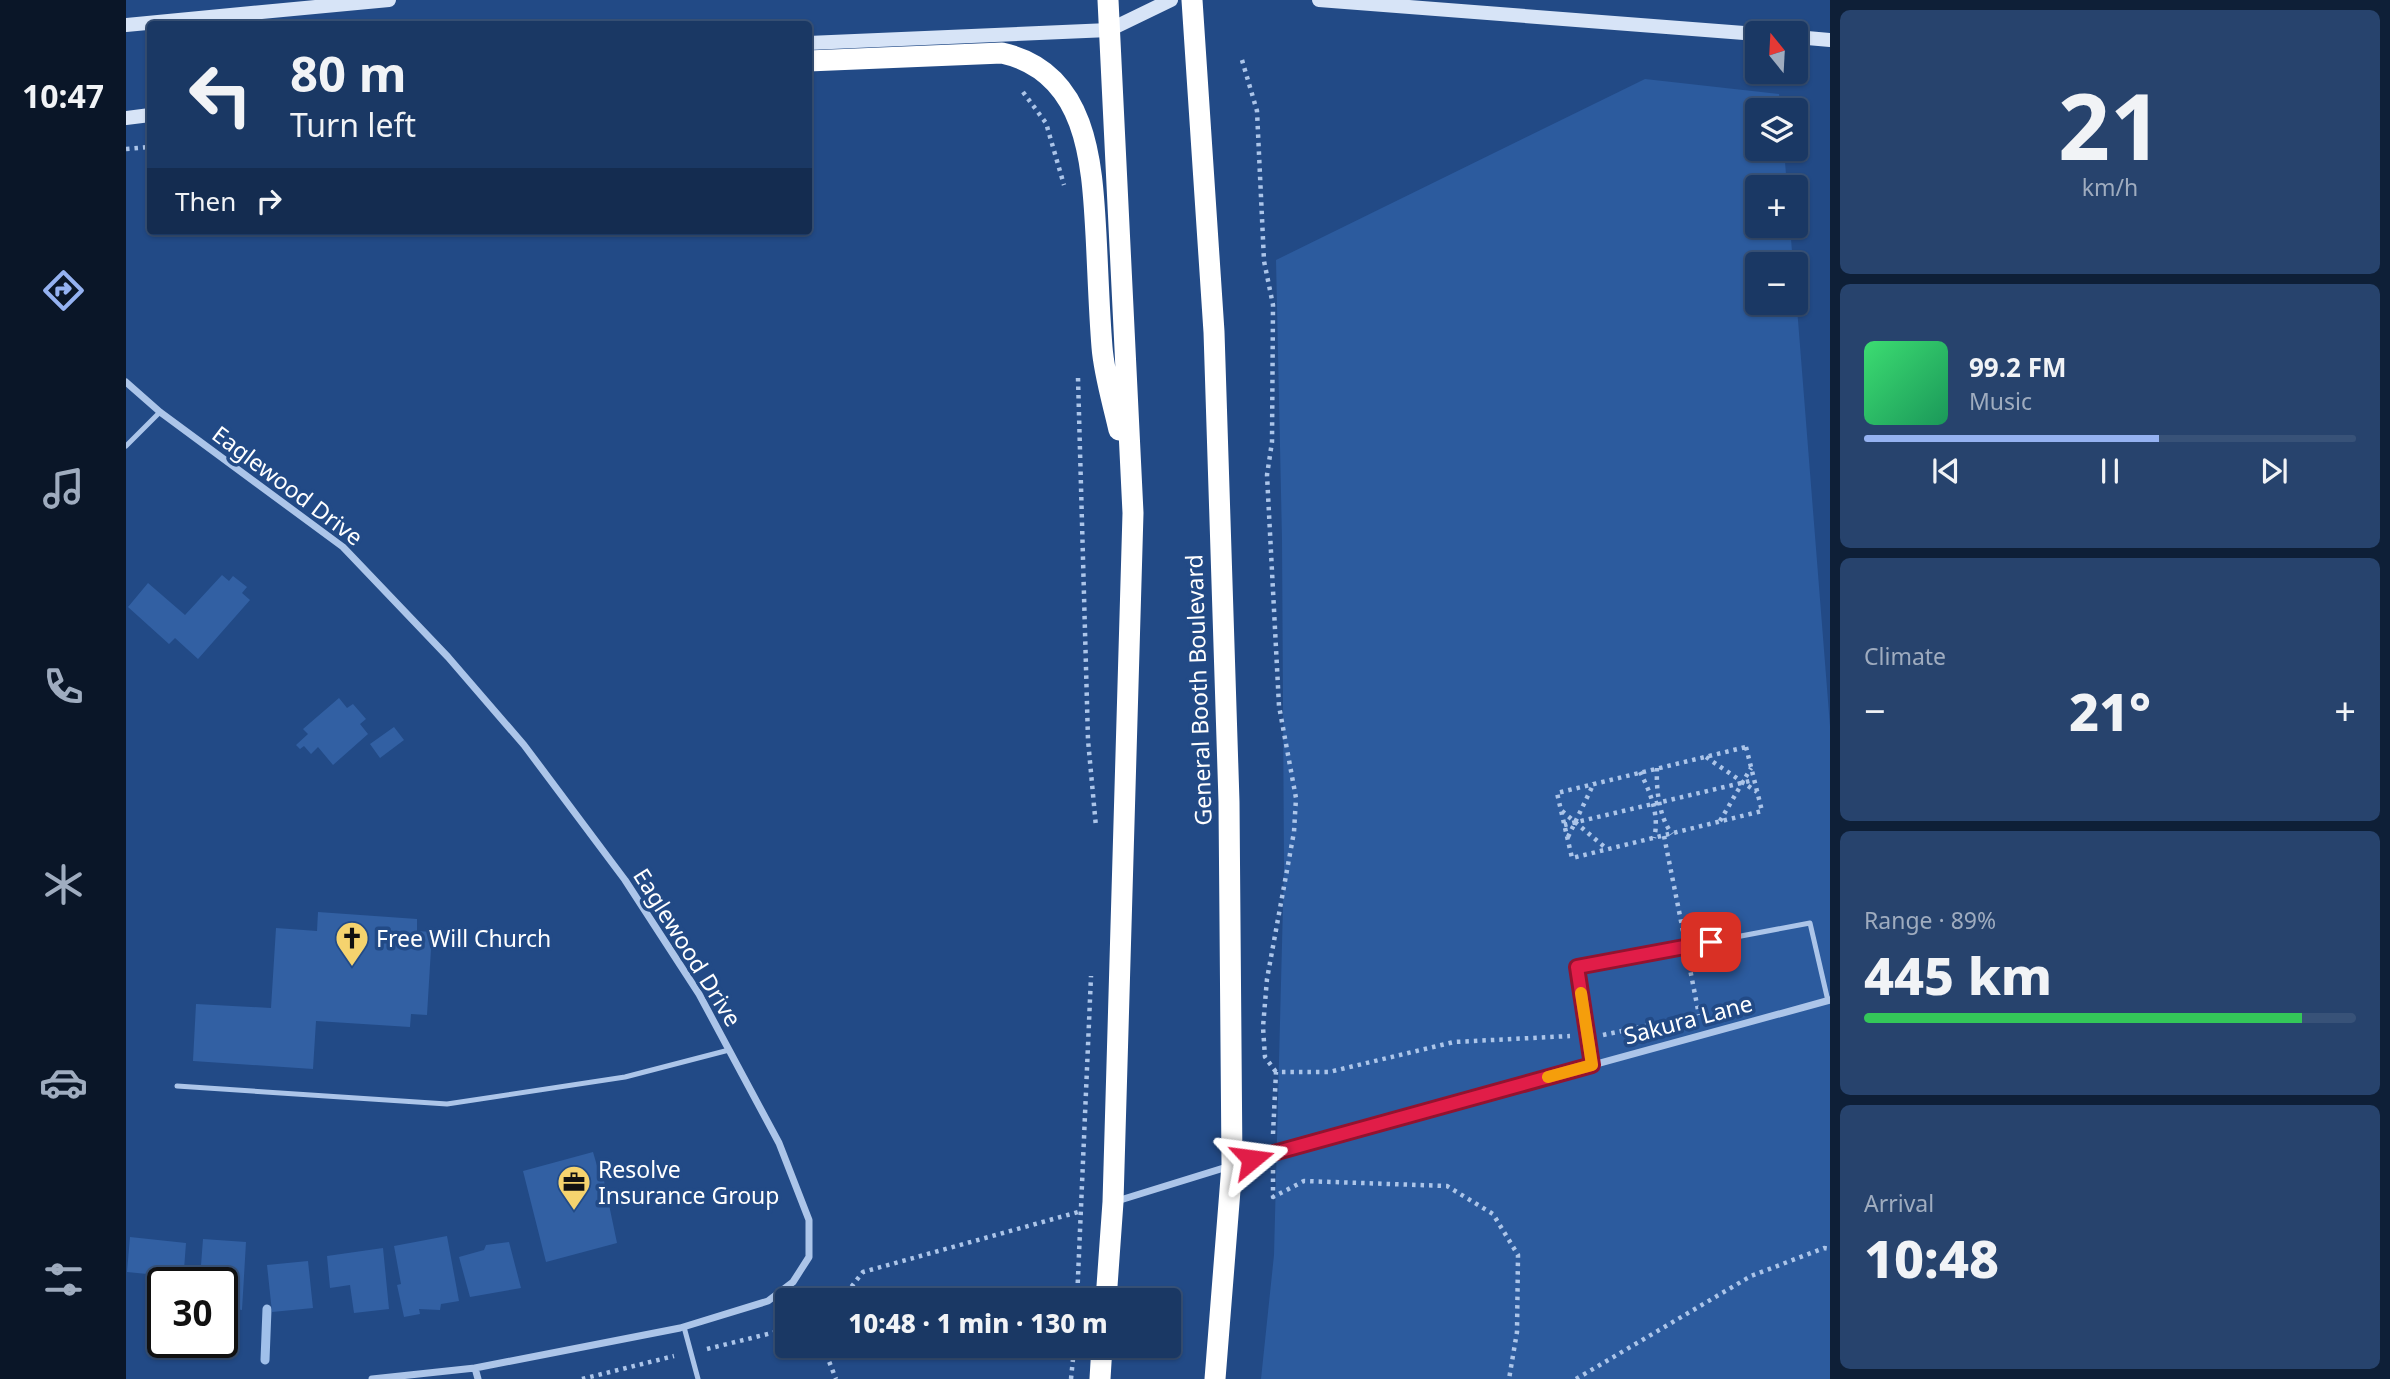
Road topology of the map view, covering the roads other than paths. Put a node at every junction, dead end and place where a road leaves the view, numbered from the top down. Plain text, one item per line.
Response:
1 (388, 0) edge
2 (1108, 0) edge
3 (1171, 0) edge
4 (1192, 0) edge
5 (1319, 0) edge
6 (168, 21) edge
7 (147, 23) edge
8 (126, 25) edge
9 (1109, 30) junction
10 (1745, 33) edge
11 (1808, 38) edge
12 (1830, 40) edge
13 (812, 43) edge
14 (812, 61) edge
15 (147, 115) edge
16 (126, 118) edge
17 (126, 382) edge
18 (160, 412) junction
19 (126, 446) edge
20 (1132, 493) junction
21 (1829, 1001) edge
22 (729, 1050) junction
23 (1592, 1065) junction
24 (177, 1086) dead end
25 (1232, 1165) junction
26 (1113, 1202) junction
27 (1107, 1288) edge
28 (684, 1327) junction
29 (1101, 1358) edge
30 (475, 1368) junction
31 (372, 1379) edge
32 (478, 1379) edge
33 (698, 1379) edge
34 (1100, 1379) edge
35 (1215, 1379) edge

1 - 6 main road
2 - 9 highway
3 - 9 main road
4 - 25 highway, General Booth Boulevard
5 - 10 main road
7 - 8 main road
9 - 13 main road
9 - 20 highway
11 - 12 main road
14 - 20 highway
15 - 16 main road
17 - 18 street, Eaglewood Drive
18 - 19 lane
18 - 22 street, Eaglewood Drive
20 - 26 highway
21 - 23 street, Sakura Lane
21 - 23 lane
22 - 24 lane
22 - 28 street, Eaglewood Drive
23 - 25 street, Sakura Lane
25 - 26 street, Sakura Lane
25 - 35 highway, General Booth Boulevard
26 - 27 highway
28 - 30 street, Eaglewood Drive
28 - 33 lane
29 - 34 highway
30 - 31 street, Eaglewood Drive
30 - 32 street

